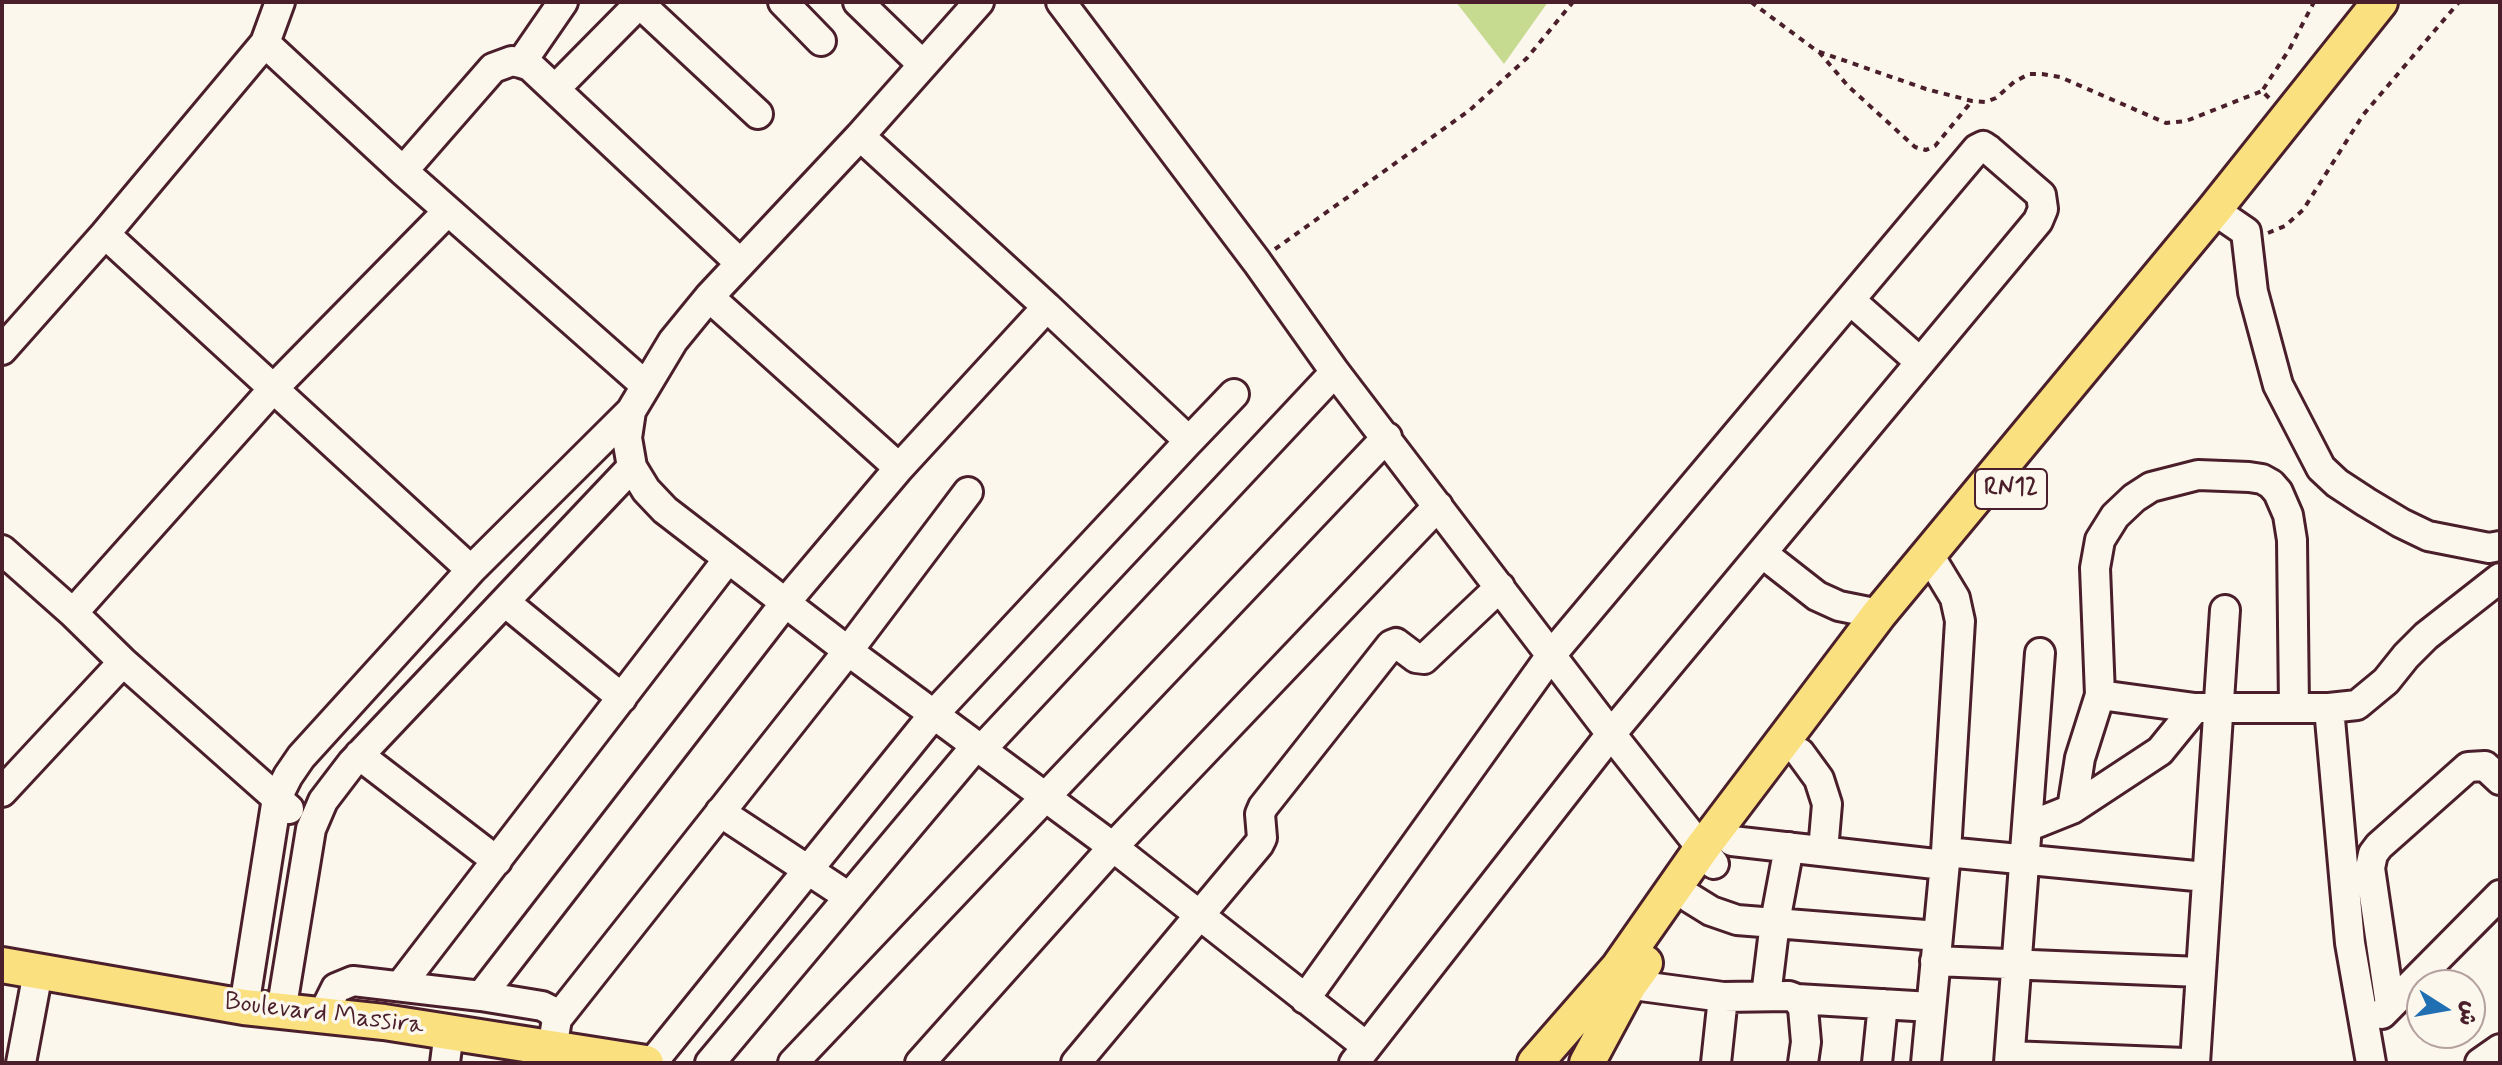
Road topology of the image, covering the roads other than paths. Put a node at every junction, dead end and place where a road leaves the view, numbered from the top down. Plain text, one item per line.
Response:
1 (280, 2) edge
2 (563, 2) edge
3 (783, 2) edge
4 (858, 2) edge
5 (979, 2) edge
6 (1061, 2) edge
7 (2380, 2) edge
8 (2405, 2) edge
9 (640, 3) edge
10 (821, 41) dead end
11 (265, 43) junction
12 (521, 63) junction
13 (923, 65) junction
14 (555, 89) junction
15 (758, 114) dead end
16 (860, 136) junction
17 (403, 171) junction
18 (448, 211) junction
19 (2230, 221) junction
20 (105, 234) junction
21 (740, 263) junction
22 (709, 297) junction
23 (1850, 300) junction
24 (1047, 307) junction
25 (2, 350) edge
26 (1920, 362) junction
27 (1335, 372) junction
28 (645, 385) junction
29 (273, 389) junction
30 (1234, 394) dead end
31 (631, 411) junction
32 (1387, 437) junction
33 (1189, 441) junction
34 (632, 467) junction
35 (899, 468) junction
36 (968, 492) dead end
37 (1438, 506) junction
38 (2500, 546) edge
39 (2, 550) edge
40 (1762, 553) junction
41 (728, 559) junction
42 (1935, 565) junction
43 (471, 570) junction
44 (2500, 578) edge
45 (1500, 587) junction
46 (505, 602) junction
47 (785, 603) junction
48 (2225, 610) dead end
49 (73, 613) junction
50 (1879, 614) junction
51 (848, 651) junction
52 (2040, 653) dead end
53 (1552, 654) junction
54 (123, 662) junction
55 (2100, 695) junction
56 (622, 698) junction
57 (2294, 707) junction
58 (2207, 708) junction
59 (2329, 708) junction
60 (934, 714) junction
61 (1611, 734) junction
62 (978, 748) junction
63 (1800, 753) junction
64 (359, 755) junction
65 (2500, 780) edge
66 (2, 792) edge
67 (1045, 797) junction
68 (277, 798) junction
69 (2072, 809) junction
70 (720, 812) junction
71 (2027, 827) junction
72 (311, 829) junction
73 (1113, 847) junction
74 (1789, 847) junction
75 (1716, 851) junction
76 (1823, 851) junction
77 (1945, 858) junction
78 (2024, 860) junction
79 (497, 861) junction
80 (807, 871) junction
81 (2206, 877) junction
82 (2500, 895) edge
83 (849, 897) junction
84 (1690, 898) junction
85 (1199, 914) junction
86 (1775, 922) junction
87 (1936, 948) junction
88 (2017, 964) junction
89 (2, 965) edge
90 (38, 972) junction
91 (2200, 972) junction
92 (1618, 983) junction
93 (400, 986) junction
94 (481, 996) junction
95 (1766, 996) junction
96 (1723, 997) junction
97 (1305, 999) junction
98 (1797, 999) junction
99 (1883, 1004) junction
100 (2390, 1005) junction
101 (244, 1007) junction
102 (1931, 1007) junction
103 (281, 1012) junction
104 (322, 1016) junction
105 (2367, 1029) junction
106 (540, 1043) edge
107 (447, 1047) edge
108 (2500, 1049) edge
109 (1360, 1055) edge
110 (2009, 1060) edge
111 (639, 1062) edge
112 (21, 1063) edge
113 (710, 1063) edge
114 (793, 1063) edge
115 (920, 1063) edge
116 (1076, 1063) edge
117 (1535, 1063) edge
118 (1587, 1063) edge
119 (1716, 1063) edge
120 (1803, 1063) edge
121 (1877, 1063) edge
122 (1926, 1063) edge
123 (2185, 1063) edge
124 (2195, 1063) edge
125 (2371, 1063) edge
126 (2480, 1063) edge

1 - 11 street
2 - 12 street
3 - 10 street
4 - 13 street
5 - 13 street
6 - 27 street
7 - 19 main road, RN12
8 - 19 main road, RN12
9 - 14 street
9 - 15 street
11 - 17 street
11 - 20 street
12 - 14 street
12 - 17 street
13 - 16 street
14 - 21 street
16 - 21 street
16 - 24 street
17 - 18 street
18 - 28 street
18 - 29 street
19 - 38 street
19 - 42 main road, RN12
20 - 25 street
20 - 29 street
21 - 22 street
22 - 28 street
22 - 35 street
23 - 26 street
23 - 26 street
23 - 53 street
24 - 33 street
24 - 35 street
26 - 40 street
27 - 32 street
27 - 62 street
28 - 31 street
29 - 43 street
29 - 49 street
30 - 33 street
31 - 34 street
31 - 43 street
32 - 37 street
32 - 67 street
33 - 60 street
34 - 41 street
34 - 46 street
35 - 47 street
36 - 51 street
37 - 45 street
37 - 73 street
39 - 49 street
40 - 50 street
40 - 61 street
41 - 47 street
41 - 56 street
42 - 50 main road, RN12
42 - 63 main road, RN12
42 - 77 street
43 - 68 street
44 - 59 street
45 - 53 street
45 - 85 street
46 - 56 street
46 - 64 street
47 - 51 street
47 - 94 street
48 - 58 street
49 - 54 street
50 - 75 main road, RN12
51 - 60 street
51 - 70 street
52 - 71 street
53 - 61 street
53 - 97 street
54 - 66 street
54 - 68 street
55 - 57 street
55 - 58 street
55 - 69 street
56 - 79 street
57 - 58 street
57 - 59 street
58 - 69 street
58 - 81 street
59 - 105 street
60 - 62 street
60 - 80 street
61 - 75 street
61 - 109 street
62 - 67 street
62 - 83 street
63 - 75 main road, RN12
63 - 76 street
64 - 72 street
64 - 79 street
65 - 100 street
67 - 73 street
67 - 114 street
68 - 72 street
68 - 101 street
69 - 71 street
70 - 80 street
70 - 106 street
71 - 78 street
72 - 103 street
73 - 85 street
73 - 115 street
74 - 75 street
74 - 76 street
74 - 86 street
75 - 84 main road, RN12
75 - 92 main road, RN12
76 - 77 street
77 - 78 street
77 - 87 street
78 - 81 street
78 - 88 street
79 - 93 street
80 - 83 street
80 - 111 street
81 - 91 street
82 - 100 street
83 - 113 street
84 - 86 street
84 - 92 main road, RN12
85 - 97 street
85 - 116 street
86 - 87 street
86 - 95 street
87 - 88 street
87 - 102 street
88 - 91 street
88 - 110 street
89 - 90 main road, Boulevard Massira
90 - 101 main road, Boulevard Massira
90 - 112 street
91 - 124 street
92 - 96 street
92 - 117 main road, RN12
92 - 118 main road, RN12
93 - 94 street
93 - 104 street
94 - 106 street
95 - 96 street
95 - 98 street
96 - 119 street
97 - 109 street
98 - 99 street
98 - 120 street
99 - 102 street
99 - 121 street
100 - 105 street
101 - 103 main road, Boulevard Massira
102 - 122 street
103 - 104 main road, Boulevard Massira
104 - 107 main road, Boulevard Massira
105 - 125 street
106 - 107 main road, Boulevard Massira
106 - 111 main road, Boulevard Massira
108 - 126 street
110 - 123 street

